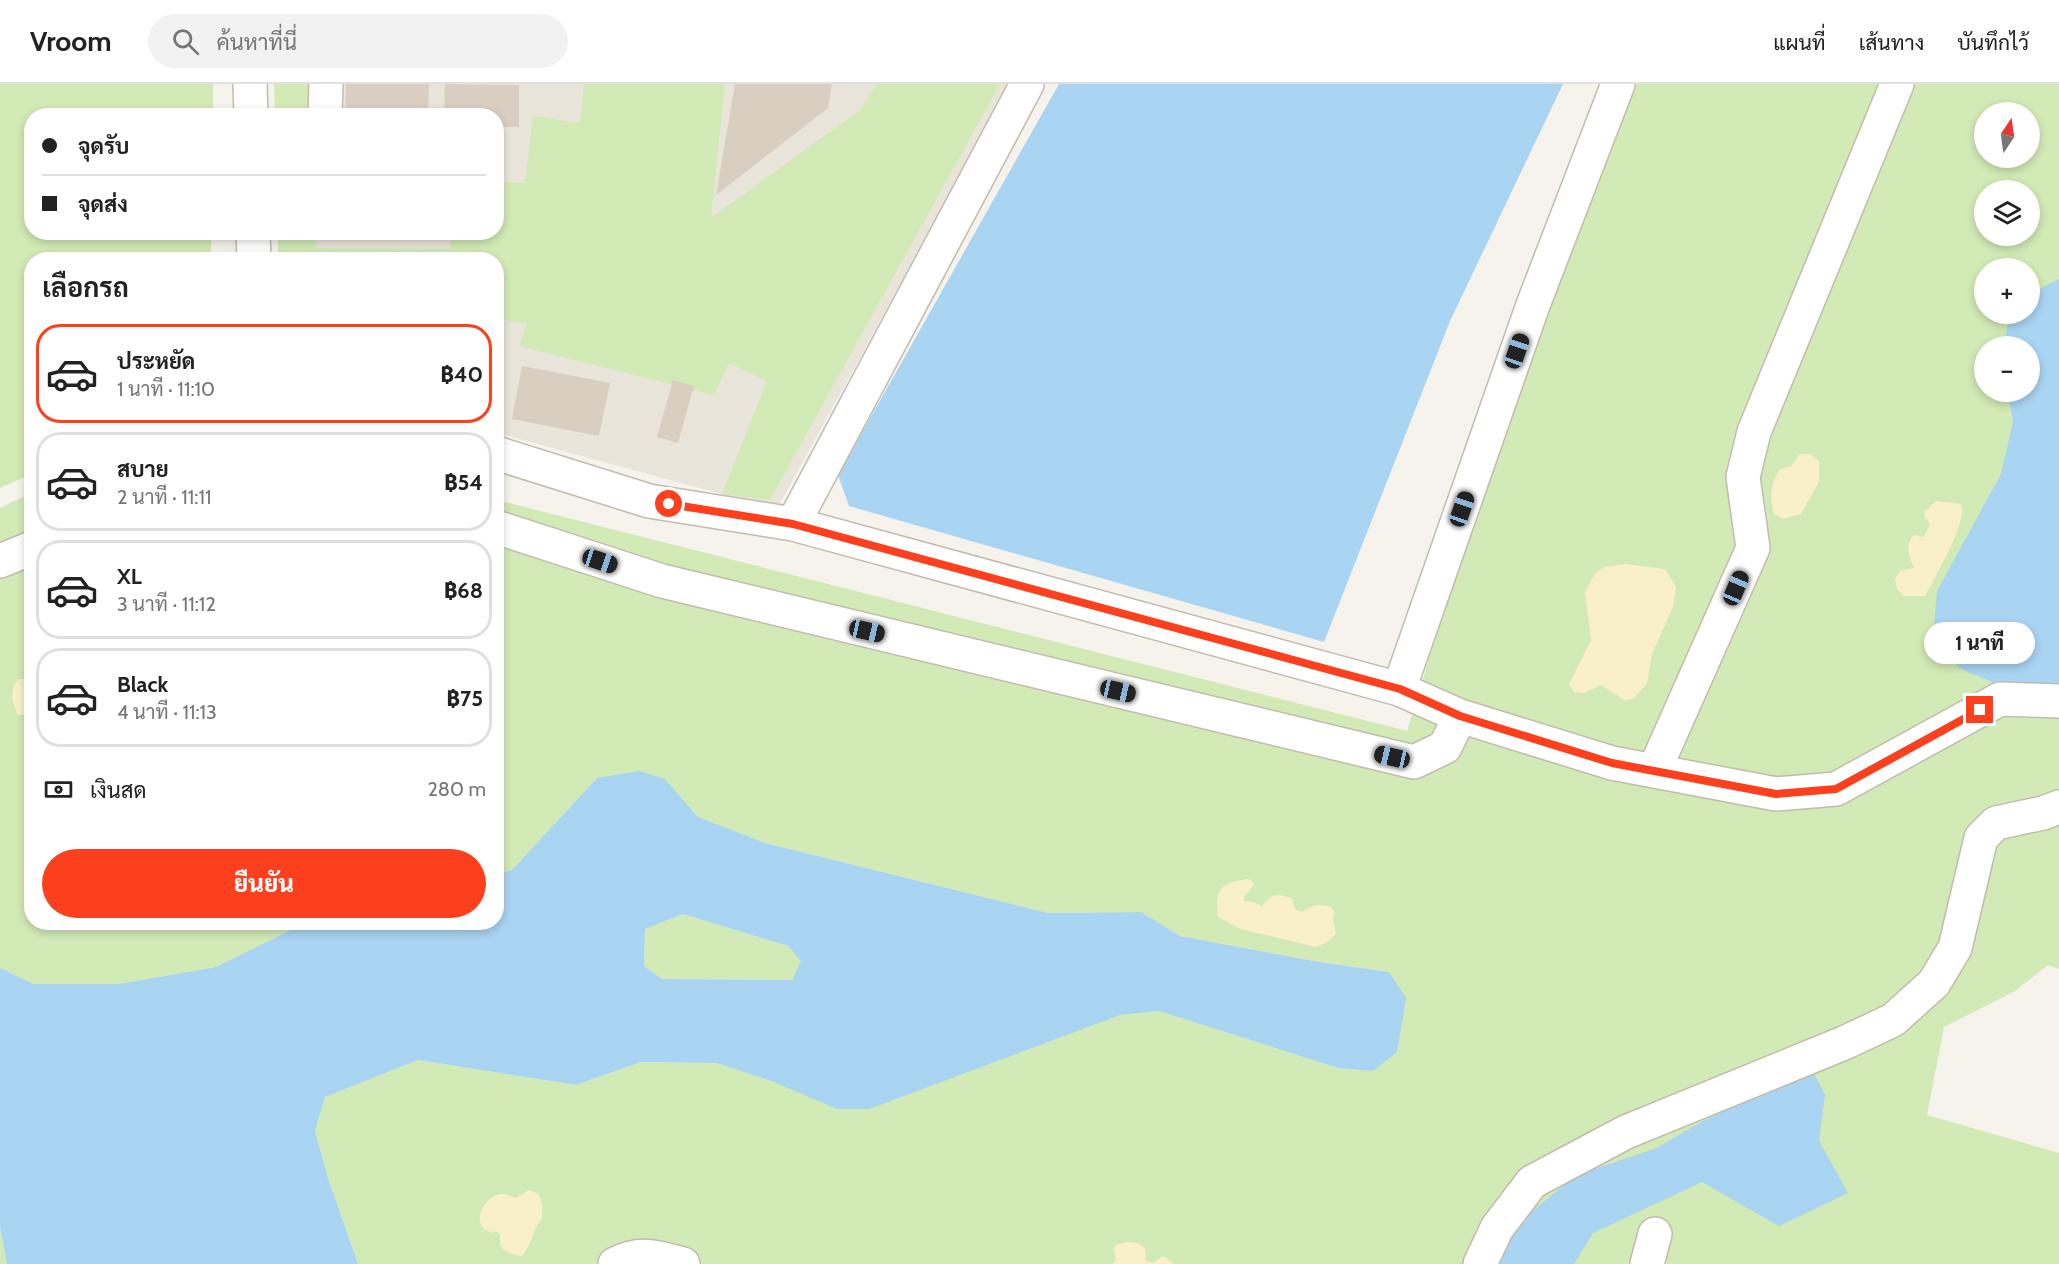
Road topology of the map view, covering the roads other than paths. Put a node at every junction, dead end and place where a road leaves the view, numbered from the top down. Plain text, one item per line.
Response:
1 (250, 84) edge
2 (326, 84) edge
3 (1027, 84) edge
4 (1618, 84) edge
5 (1897, 84) edge
6 (251, 108) edge
7 (325, 108) edge
8 (504, 456) edge
9 (793, 524) junction
10 (504, 530) edge
11 (24, 551) edge
12 (0, 561) edge
13 (1400, 689) junction
14 (2059, 701) edge
15 (1460, 716) junction
16 (1654, 771) junction
17 (2059, 807) edge
18 (615, 1264) edge
19 (683, 1264) edge
20 (1480, 1264) edge

1 - 6 street
2 - 7 street
3 - 9 street
4 - 13 street
5 - 16 street
8 - 9 street
9 - 13 street
10 - 15 street
11 - 12 street
13 - 15 street
14 - 16 street
15 - 16 street
17 - 20 street
18 - 19 street

